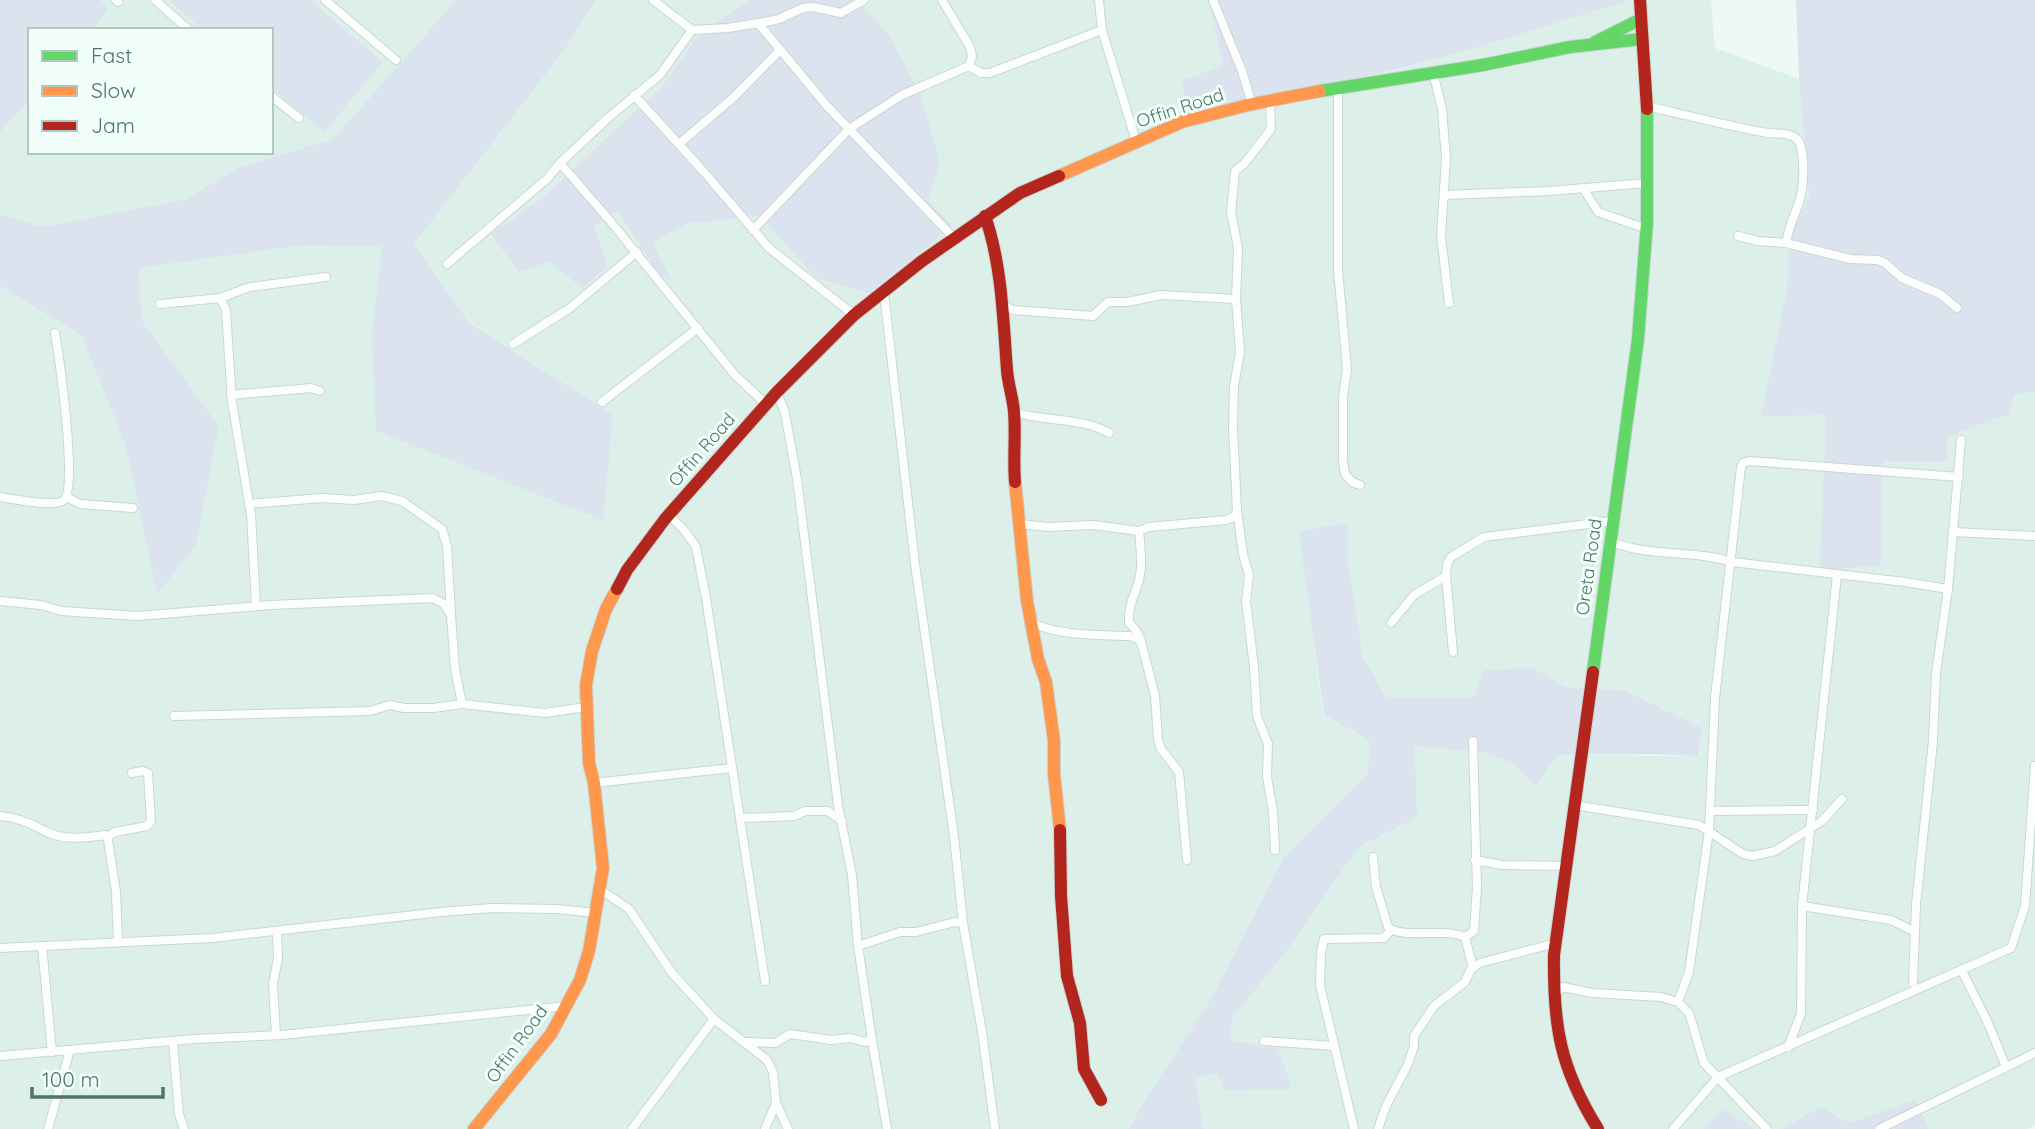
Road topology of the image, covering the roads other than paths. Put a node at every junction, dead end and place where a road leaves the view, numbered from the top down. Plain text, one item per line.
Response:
1 (155, 0) edge
2 (325, 0) edge
3 (653, 0) edge
4 (864, 0) edge
5 (942, 0) edge
6 (1099, 0) edge
7 (1213, 0) edge
8 (1640, 0) edge
9 (1641, 19) junction
10 (758, 23) junction
11 (187, 28) edge
12 (692, 30) junction
13 (1102, 30) junction
14 (1642, 40) junction
15 (1591, 44) junction
16 (780, 50) junction
17 (396, 60) dead end
18 (969, 66) junction
19 (1433, 72) junction
20 (1338, 88) junction
21 (634, 95) junction
22 (273, 98) edge
23 (1270, 101) junction
24 (1252, 104) junction
25 (1647, 106) junction
26 (299, 118) dead end
27 (849, 129) junction
28 (1136, 141) junction
29 (679, 144) junction
30 (559, 163) junction
31 (1647, 183) junction
32 (1583, 188) junction
33 (1444, 195) junction
34 (985, 216) junction
35 (1647, 229) junction
36 (753, 230) junction
37 (1738, 236) dead end
38 (954, 238) junction
39 (1786, 243) junction
40 (637, 252) junction
41 (447, 264) dead end
42 (326, 277) dead end
43 (884, 292) junction
44 (220, 298) junction
45 (1236, 299) junction
46 (1449, 303) dead end
47 (160, 304) dead end
48 (1001, 304) junction
49 (1957, 308) dead end
50 (854, 315) junction
51 (698, 328) junction
52 (55, 333) dead end
53 (513, 344) dead end
54 (320, 391) dead end
55 (777, 392) junction
56 (231, 395) junction
57 (601, 402) dead end
58 (766, 404) junction
59 (1014, 412) junction
60 (1110, 433) dead end
61 (1961, 440) dead end
62 (1959, 477) junction
63 (1360, 485) dead end
64 (0, 497) edge
65 (67, 497) junction
66 (249, 503) junction
67 (134, 508) dead end
68 (1237, 510) junction
69 (669, 514) junction
70 (1612, 521) junction
71 (1019, 524) junction
72 (1139, 531) junction
73 (1954, 532) junction
74 (2035, 536) edge
75 (1610, 541) junction
76 (1732, 562) junction
77 (1837, 575) junction
78 (1446, 576) junction
79 (1948, 589) junction
80 (0, 601) edge
81 (256, 607) junction
82 (451, 615) junction
83 (1031, 622) junction
84 (1391, 623) dead end
85 (1142, 644) junction
86 (1453, 652) dead end
87 (462, 704) junction
88 (586, 707) junction
89 (174, 716) dead end
90 (1473, 741) dead end
91 (2035, 766) edge
92 (732, 768) junction
93 (132, 774) dead end
94 (594, 783) junction
95 (1842, 799) dead end
96 (1574, 805) junction
97 (1813, 810) junction
98 (1710, 811) junction
99 (0, 816) edge
100 (741, 818) junction
101 (842, 822) junction
102 (1812, 827) junction
103 (1709, 831) junction
104 (107, 838) junction
105 (1275, 850) dead end
106 (1373, 857) dead end
107 (1187, 860) dead end
108 (1475, 860) junction
109 (1566, 866) junction
110 (601, 890) junction
111 (1802, 906) junction
112 (596, 913) junction
113 (963, 923) junction
114 (1391, 930) junction
115 (277, 931) junction
116 (1915, 932) junction
117 (1465, 937) junction
118 (118, 942) junction
119 (1556, 943) junction
120 (42, 946) junction
121 (858, 946) junction
122 (0, 948) edge
123 (1473, 968) junction
124 (1962, 971) junction
125 (765, 981) dead end
126 (1913, 983) dead end
127 (1554, 996) junction
128 (1678, 1002) junction
129 (567, 1006) junction
130 (714, 1019) junction
131 (275, 1035) junction
132 (872, 1040) junction
133 (1264, 1041) dead end
134 (173, 1042) junction
135 (747, 1042) junction
136 (1334, 1046) junction
137 (1787, 1047) junction
138 (70, 1050) junction
139 (52, 1052) junction
140 (2035, 1053) edge
141 (0, 1056) edge
142 (2006, 1067) junction
143 (1718, 1077) junction
144 (1101, 1100) dead end
145 (776, 1103) junction
146 (48, 1129) edge
147 (184, 1129) edge
148 (475, 1129) edge
149 (632, 1129) edge
150 (765, 1129) edge
151 (788, 1129) edge
152 (887, 1129) edge
153 (995, 1129) edge
154 (1354, 1129) edge
155 (1378, 1129) edge
156 (1598, 1129) edge
157 (1673, 1129) edge
158 (1767, 1129) edge
159 (1879, 1129) edge

1 - 11 street
2 - 17 street
3 - 12 street
4 - 10 street
5 - 18 street
6 - 13 street
7 - 24 street
8 - 9 street, Oreta Road
9 - 14 street, Oreta Road
9 - 15 street
10 - 12 street
10 - 16 street
12 - 21 street
13 - 18 street
13 - 28 street
14 - 15 street
14 - 25 street, Oreta Road
15 - 19 street, Offin Road
16 - 27 street
16 - 29 street
18 - 27 street
19 - 20 street, Offin Road
19 - 33 street
20 - 23 street, Offin Road
20 - 63 street
21 - 29 street
21 - 30 street
22 - 26 street
23 - 24 street, Offin Road
23 - 45 street
24 - 28 street, Offin Road
25 - 31 street, Oreta Road
25 - 39 street
27 - 36 street
27 - 38 street
28 - 34 street, Offin Road
29 - 36 street
30 - 40 street
30 - 41 street
31 - 32 street
31 - 35 street, Oreta Road
32 - 33 street
32 - 35 street
33 - 46 street
34 - 38 street, Offin Road
34 - 48 street
35 - 70 street, Oreta Road
36 - 50 street
37 - 39 street
38 - 43 street, Offin Road
39 - 49 street
40 - 51 street
40 - 53 street
42 - 44 street
43 - 50 street, Offin Road
43 - 113 street
44 - 47 street
44 - 56 street
45 - 48 street
45 - 68 street
48 - 59 street
50 - 55 street, Offin Road
51 - 57 street
51 - 58 street
52 - 65 street
54 - 56 street
55 - 58 street, Offin Road
55 - 101 street
56 - 66 street
58 - 69 street, Offin Road
59 - 60 street
59 - 71 street
61 - 62 street
62 - 73 street
62 - 76 street
64 - 65 street
65 - 67 street
66 - 81 street
66 - 82 street
68 - 72 street
68 - 105 street
69 - 88 street, Offin Road
69 - 92 street
70 - 75 street, Oreta Road
70 - 78 street
71 - 72 street
71 - 83 street
72 - 85 street
73 - 74 street
73 - 79 street
75 - 76 street
75 - 96 street, Oreta Road
76 - 77 street
76 - 98 street
77 - 79 street
77 - 97 street
78 - 84 street
78 - 86 street
79 - 116 street
80 - 81 street
81 - 82 street
82 - 87 street
83 - 85 street
83 - 144 street
85 - 107 street
87 - 88 street
87 - 89 street
88 - 94 street, Offin Road
90 - 108 street
91 - 124 street
92 - 94 street
92 - 100 street
93 - 104 street
94 - 110 street, Offin Road
95 - 102 street
96 - 103 street
96 - 109 street, Oreta Road
97 - 98 street
97 - 102 street
98 - 103 street
99 - 104 street
100 - 101 street
100 - 125 street
101 - 121 street
102 - 103 street
102 - 111 street
103 - 128 street
104 - 118 street
106 - 114 street
108 - 109 street
108 - 117 street
109 - 119 street, Oreta Road
110 - 112 street, Offin Road
110 - 130 street
111 - 116 street
111 - 137 street
112 - 115 street
112 - 129 street, Offin Road
113 - 121 street
113 - 153 street
114 - 117 street
114 - 136 street
115 - 118 street
115 - 131 street
116 - 126 street
117 - 123 street
118 - 120 street
119 - 123 street
119 - 127 street, Oreta Road
120 - 122 street
120 - 139 street
121 - 132 street
123 - 155 street
124 - 137 street
124 - 142 street
127 - 128 street
127 - 156 street, Oreta Road
128 - 143 street
129 - 131 street
129 - 148 street, Offin Road
130 - 135 street
130 - 149 street
131 - 134 street
132 - 135 street
132 - 152 street
133 - 136 street
134 - 138 street
134 - 147 street
135 - 145 street
136 - 154 street
137 - 143 street
138 - 139 street
138 - 146 street
139 - 141 street
140 - 142 street
142 - 159 street
143 - 157 street
143 - 158 street
145 - 150 street
145 - 151 street

